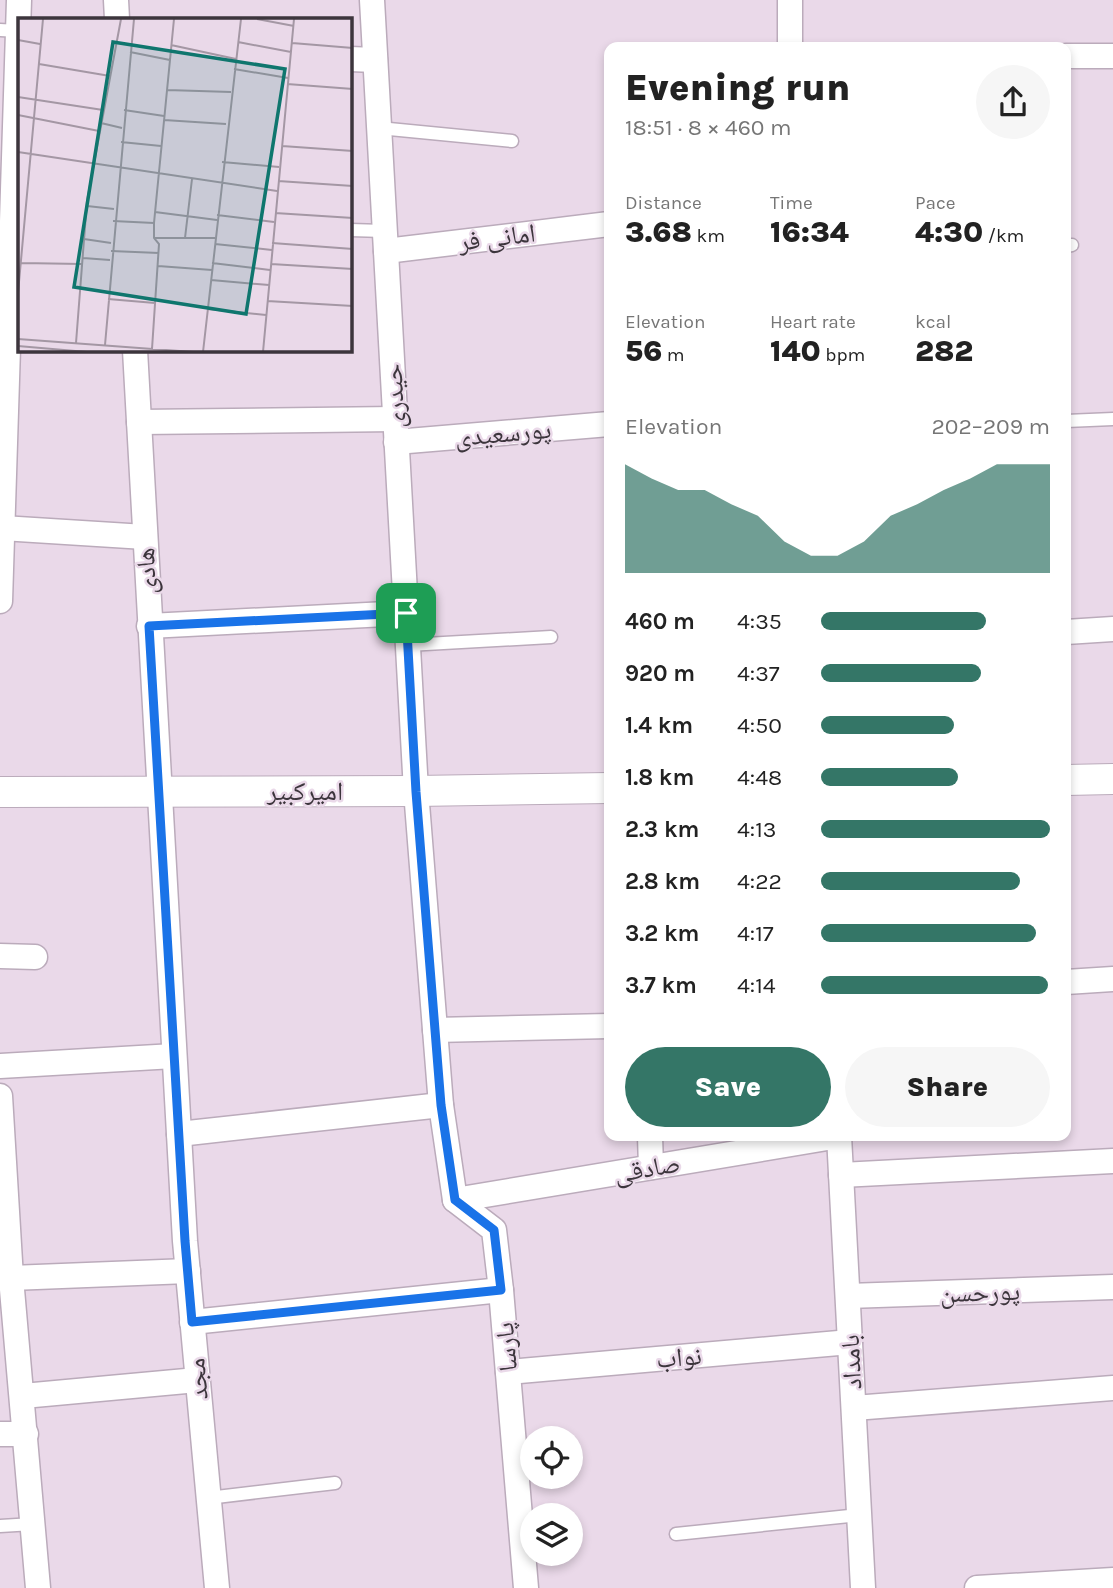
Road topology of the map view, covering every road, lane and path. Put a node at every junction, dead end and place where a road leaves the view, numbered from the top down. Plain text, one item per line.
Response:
1 (19, 0) edge
2 (116, 0) edge
3 (372, 0) edge
4 (790, 0) edge
5 (117, 18) edge
6 (9, 30) edge
7 (790, 42) edge
8 (1071, 56) edge
9 (1113, 56) edge
10 (352, 59) edge
11 (375, 60) junction
12 (379, 128) junction
13 (512, 141) dead end
14 (6, 223) edge
15 (604, 224) edge
16 (352, 231) edge
17 (385, 241) junction
18 (135, 352) edge
19 (1113, 419) edge
20 (1071, 421) edge
21 (139, 422) junction
22 (604, 424) edge
23 (396, 430) junction
24 (2, 442) edge
25 (2, 528) junction
26 (145, 537) junction
27 (0, 577) edge
28 (0, 601) edge
29 (406, 613) junction
30 (149, 626) junction
31 (1113, 629) edge
32 (1071, 632) edge
33 (551, 637) dead end
34 (408, 645) junction
35 (1113, 779) edge
36 (1071, 780) edge
37 (604, 788) edge
38 (0, 792) edge
39 (159, 792) junction
40 (416, 792) junction
41 (0, 956) edge
42 (35, 957) dead end
43 (1113, 979) edge
44 (1071, 982) edge
45 (604, 1027) edge
46 (435, 1030) junction
47 (174, 1056) junction
48 (0, 1066) edge
49 (0, 1096) edge
50 (441, 1105) junction
51 (0, 1107) edge
52 (179, 1134) junction
53 (650, 1141) edge
54 (809, 1141) edge
55 (839, 1141) edge
56 (1113, 1161) edge
57 (651, 1167) junction
58 (841, 1175) junction
59 (455, 1200) junction
60 (4, 1225) edge
61 (188, 1271) junction
62 (11, 1278) junction
63 (1113, 1287) edge
64 (501, 1290) junction
65 (848, 1296) junction
66 (192, 1322) junction
67 (850, 1342) junction
68 (508, 1372) junction
69 (197, 1380) junction
70 (1113, 1388) edge
71 (23, 1396) junction
72 (853, 1408) junction
73 (0, 1434) edge
74 (26, 1434) junction
75 (335, 1483) dead end
76 (208, 1498) junction
77 (859, 1515) junction
78 (33, 1524) junction
79 (0, 1526) edge
80 (677, 1534) dead end
81 (1113, 1580) edge
82 (38, 1588) edge
83 (217, 1588) edge
84 (526, 1588) edge
85 (863, 1588) edge
86 (977, 1588) edge

1 - 6 street
2 - 5 street
3 - 11 street, حیدری
4 - 7 street
6 - 14 street
8 - 9 street
10 - 11 street
11 - 12 street, حیدری
12 - 13 lane
12 - 17 street, حیدری
14 - 24 street
15 - 17 street, امانی فر
16 - 17 lane
17 - 23 street, حیدری
18 - 21 street, هادی
19 - 20 lane
21 - 23 street, پورسعیدی
21 - 26 street, هادی
22 - 23 street, پورسعیدی
23 - 29 street, حیدری
24 - 25 street
25 - 26 street
25 - 27 street
26 - 30 street, هادی
27 - 28 street
29 - 30 street
29 - 34 street, حیدری
30 - 39 street, هادی
31 - 32 street
33 - 34 lane
34 - 40 street, حیدری
35 - 36 street
37 - 40 street, امیرکبیر
38 - 39 street, امیرکبیر
39 - 40 street, امیرکبیر
39 - 47 street, مجد
40 - 46 street
41 - 42 street
43 - 44 street
45 - 46 street
46 - 50 street
47 - 48 street
47 - 52 street, مجد
49 - 51 street
50 - 52 street
50 - 59 street
51 - 60 street
52 - 61 street, مجد
53 - 57 street
54 - 57 street, صادقی
55 - 58 street, بامداد
56 - 58 street
57 - 59 street, صادقی
58 - 65 street, بامداد
59 - 64 street, پارسا
60 - 62 street
61 - 62 street
61 - 66 street, مجد
62 - 71 street
63 - 65 street, پورحسن
64 - 66 street
64 - 68 street, پارسا
65 - 67 street, بامداد
66 - 69 street, مجد
67 - 68 street, نواب
67 - 72 street, بامداد
68 - 84 street, پارسا
69 - 71 street
69 - 76 street, مجد
70 - 72 street
71 - 74 street
72 - 77 street, بامداد
73 - 74 street
74 - 78 street
75 - 76 lane
76 - 83 street, مجد
77 - 80 lane
77 - 85 street, بامداد
78 - 79 lane
78 - 82 street
81 - 86 street

